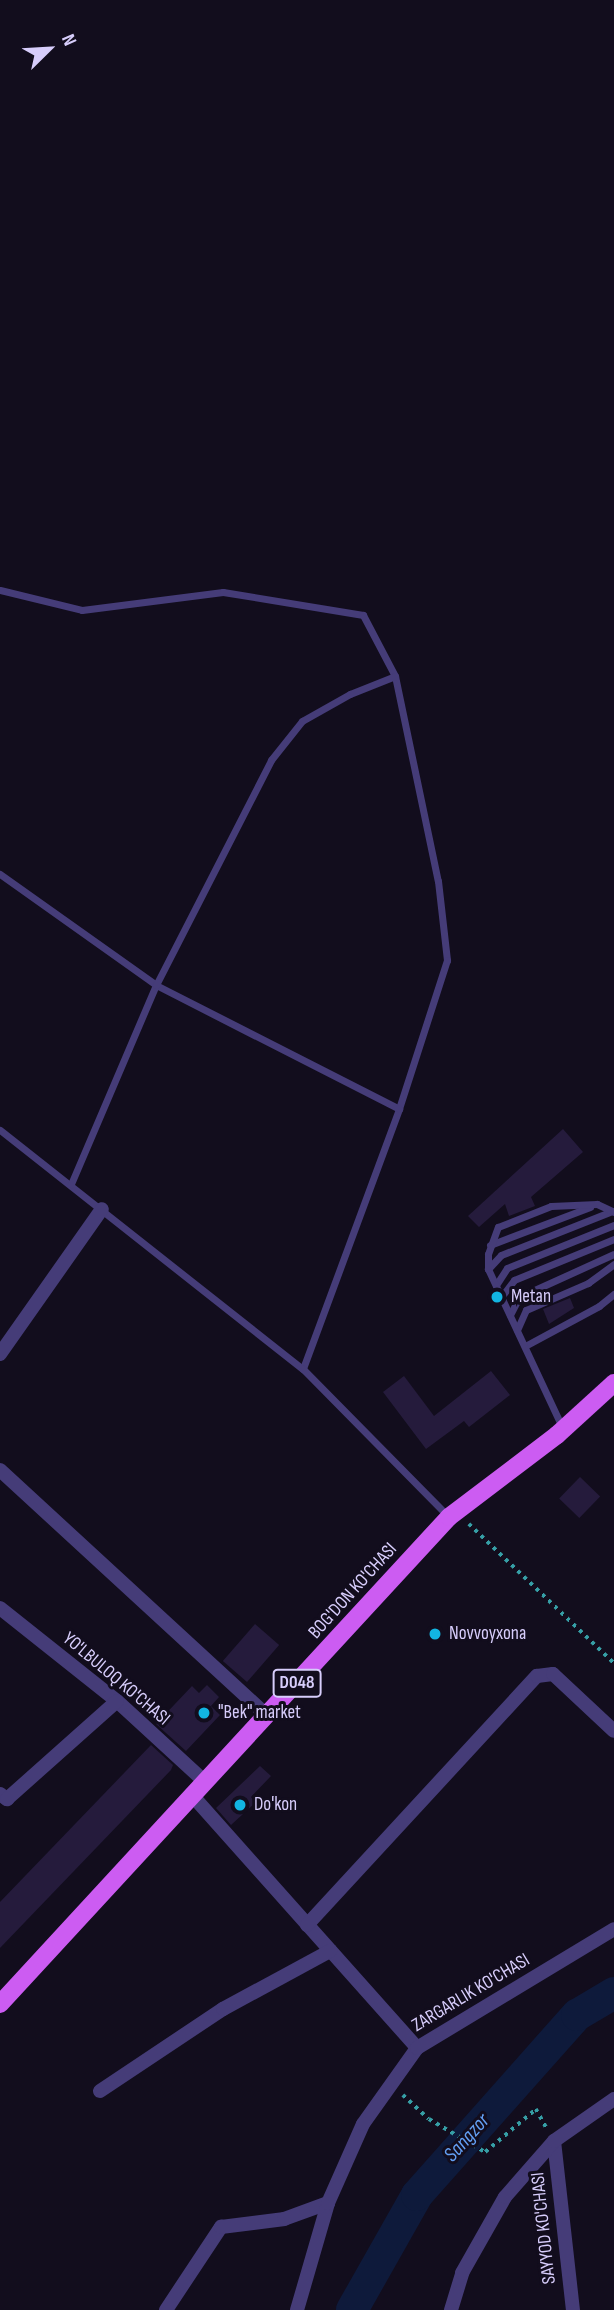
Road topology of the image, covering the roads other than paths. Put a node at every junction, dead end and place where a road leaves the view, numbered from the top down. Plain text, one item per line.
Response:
1 (0, 590) edge
2 (395, 676) junction
3 (0, 874) edge
4 (156, 985) junction
5 (399, 1109) junction
6 (0, 1130) edge
7 (71, 1184) junction
8 (597, 1204) junction
9 (102, 1209) junction
10 (613, 1212) edge
11 (614, 1225) edge
12 (614, 1239) edge
13 (490, 1245) junction
14 (614, 1254) edge
15 (614, 1264) edge
16 (488, 1269) junction
17 (496, 1285) junction
18 (614, 1294) edge
19 (502, 1296) junction
20 (510, 1315) junction
21 (517, 1329) junction
22 (525, 1346) junction
23 (0, 1353) edge
24 (303, 1369) junction
25 (614, 1383) edge
26 (563, 1429) junction
27 (0, 1470) edge
28 (452, 1514) junction
29 (0, 1608) edge
30 (117, 1702) junction
31 (266, 1715) junction
32 (614, 1731) edge
33 (205, 1782) junction
34 (0, 1794) edge
35 (191, 1794) junction
36 (307, 1925) junction
37 (614, 1929) edge
38 (330, 1951) junction
39 (0, 2004) edge
40 (417, 2048) junction
41 (100, 2091) dead end
42 (614, 2099) edge
43 (554, 2141) junction
44 (328, 2203) junction
45 (166, 2310) edge
46 (297, 2310) edge
47 (451, 2310) edge
48 (573, 2310) edge

1 - 2 lane
2 - 4 lane
2 - 5 lane
3 - 4 lane
4 - 5 lane
4 - 7 lane
5 - 24 lane
6 - 7 lane
7 - 9 lane
8 - 10 lane
8 - 13 lane
8 - 13 lane
9 - 23 street
9 - 24 lane
10 - 16 lane
11 - 17 lane
12 - 19 lane
13 - 16 lane
14 - 20 lane
15 - 21 lane
16 - 17 lane
17 - 19 lane
18 - 22 lane
19 - 20 lane
20 - 21 lane
21 - 22 lane
22 - 26 lane
24 - 28 lane
25 - 26 main road, BOG'DON KO'CHASI / D048
26 - 28 main road, BOG'DON KO'CHASI / D048
27 - 31 street
28 - 31 main road, BOG'DON KO'CHASI / D048
29 - 30 street, YO'LBULOQ KO'CHASI
30 - 33 street, YO'LBULOQ KO'CHASI
30 - 34 street
31 - 33 main road, BOG'DON KO'CHASI / D048
32 - 36 street
33 - 35 main road, BOG'DON KO'CHASI / D048
35 - 36 street
35 - 39 main road, BOG'DON KO'CHASI / D048
36 - 38 street
37 - 40 street, ZARGARLIK KO'CHASI
38 - 40 street
38 - 41 street
40 - 44 street, ZARGARLIK KO'CHASI
42 - 43 street
43 - 47 street
43 - 48 street, SAYYOD KO'CHASI
44 - 45 street
44 - 46 street, ZARGARLIK KO'CHASI

